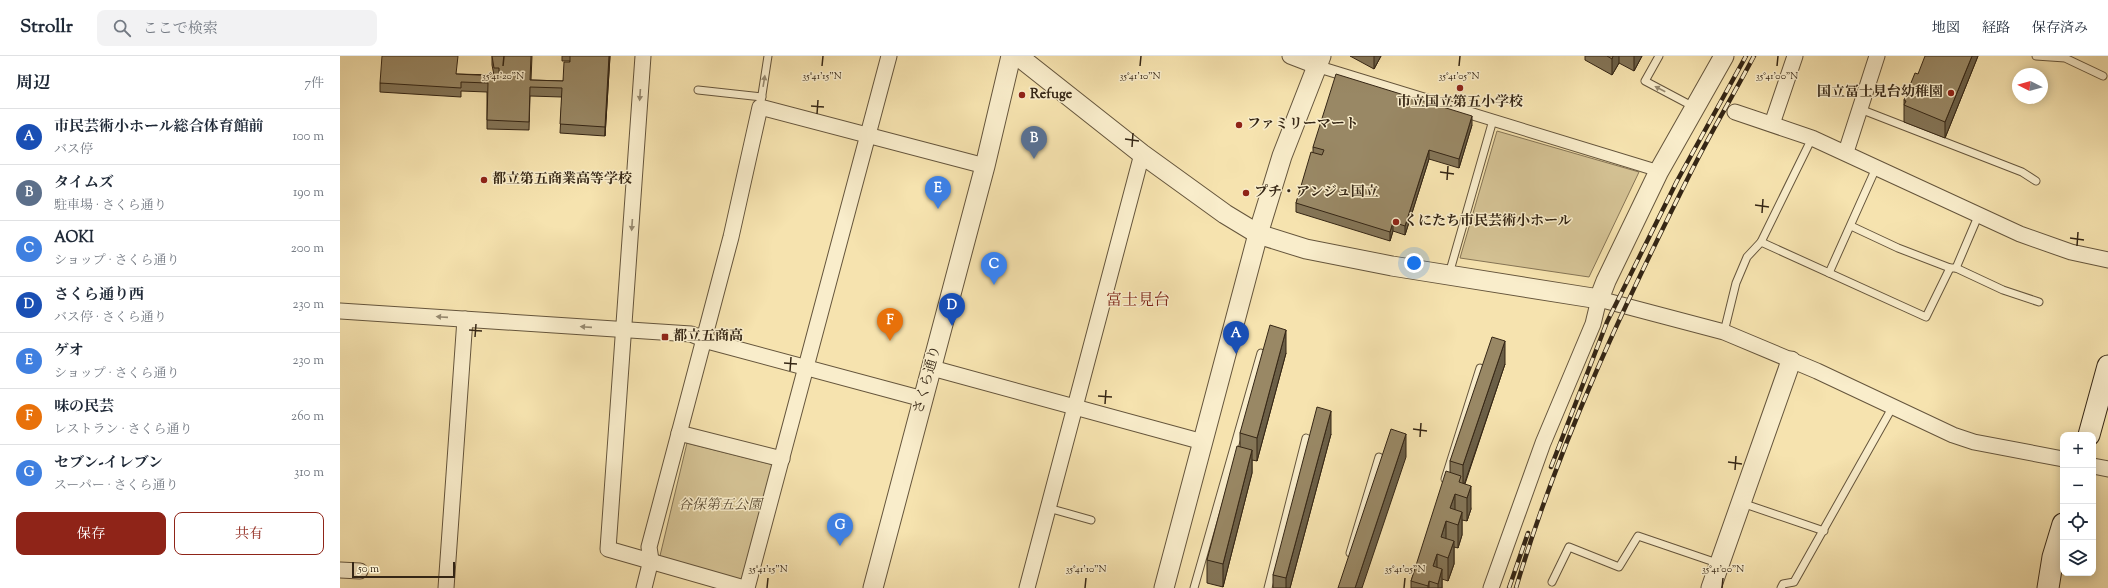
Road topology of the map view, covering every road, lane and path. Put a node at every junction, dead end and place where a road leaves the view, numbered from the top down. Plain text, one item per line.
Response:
1 (643, 56) edge
2 (768, 56) edge
3 (889, 56) edge
4 (1011, 56) edge
5 (1018, 56) edge
6 (1290, 56) edge
7 (1659, 56) edge
8 (1724, 56) edge
9 (1795, 56) edge
10 (2036, 56) edge
11 (1872, 57) edge
12 (1319, 61) edge
13 (2103, 76) dead end
14 (698, 90) dead end
15 (761, 102) junction
16 (1695, 107) junction
17 (1860, 109) junction
18 (1735, 112) dead end
19 (1493, 120) junction
20 (1772, 124) junction
21 (868, 135) junction
22 (1812, 138) junction
23 (1846, 152) junction
24 (1142, 154) junction
25 (985, 166) junction
26 (1876, 168) junction
27 (1659, 171) junction
28 (2036, 181) dead end
29 (1979, 214) junction
30 (1851, 226) junction
31 (1258, 234) junction
32 (1761, 242) junction
33 (2108, 260) edge
34 (1953, 268) junction
35 (1829, 273) junction
36 (1448, 276) junction
37 (1598, 300) junction
38 (2039, 302) dead end
39 (340, 311) edge
40 (465, 319) junction
41 (625, 330) junction
42 (1724, 332) junction
43 (705, 338) junction
44 (1261, 353) edge
45 (1791, 361) junction
46 (2108, 366) edge
47 (806, 368) junction
48 (932, 368) junction
49 (1480, 368) edge
50 (923, 398) junction
51 (1075, 408) junction
52 (1892, 408) junction
53 (2090, 432) edge
54 (679, 433) junction
55 (1306, 438) dead end
56 (1203, 442) junction
57 (1379, 458) dead end
58 (2060, 458) edge
59 (782, 459) junction
60 (2096, 467) edge
61 (2108, 469) edge
62 (1442, 489) edge
63 (1741, 503) junction
64 (1048, 508) junction
65 (1091, 520) dead end
66 (1824, 531) junction
67 (2060, 534) edge
68 (1348, 559) edge
69 (651, 560) junction
70 (1720, 564) junction
71 (340, 570) edge
72 (360, 572) dead end
73 (1552, 582) dead end
74 (446, 588) edge
75 (644, 588) edge
76 (744, 588) edge
77 (747, 588) edge
78 (873, 588) edge
79 (1027, 588) edge
80 (1164, 588) edge
81 (1194, 588) edge
82 (1268, 588) edge
83 (1491, 588) edge
84 (1711, 588) edge
85 (1781, 588) edge
86 (2048, 588) edge

1 -> 41 street
15 -> 2 lane
3 - 21 street
4 - 25 street, さくら通り
5 - 24 street
6 - 12 street
16 -> 7 lane
8 - 16 street
9 - 20 street
10 - 13 lane
11 - 17 street
12 - 19 street
12 - 31 street
14 - 15 lane
15 - 21 street
15 - 43 street
16 - 27 street
17 - 23 street
17 - 28 lane
18 - 20 street
19 - 27 street
19 - 36 lane
20 - 22 street
21 - 25 street
21 - 47 street
22 - 23 street
22 - 32 lane
23 - 26 street
24 - 31 street
24 - 51 street
25 - 48 street, さくら通り
26 - 29 street
26 - 30 lane
27 - 37 street
29 - 33 street
29 - 34 lane
30 - 34 lane
30 - 35 lane
31 - 36 street
31 - 56 street
32 - 35 lane
32 - 42 lane
34 - 35 lane
34 - 38 lane
36 - 37 street
37 - 42 street
37 - 83 street
40 -> 39 street
41 -> 40 street
40 - 74 street
41 - 43 street
41 - 69 street
42 - 45 street
43 - 47 street
43 - 54 street
44 - 81 lane
45 - 52 street
45 - 63 street
46 - 53 main road
47 - 50 street
47 - 59 street
48 - 50 street, さくら通り
48 - 51 street
49 - 62 lane
50 - 78 street, さくら通り
51 - 56 street
51 - 64 street
52 - 58 street
52 - 66 lane
54 - 59 street
54 - 69 street
55 - 82 lane
56 - 80 street
57 - 68 lane
59 - 77 street
60 - 61 street
63 - 66 lane
63 - 70 street
64 - 65 lane
64 - 79 street
66 - 85 lane
67 - 86 main road
69 - 75 street
69 - 76 street
70 - 73 lane
70 - 84 street
71 - 72 street

